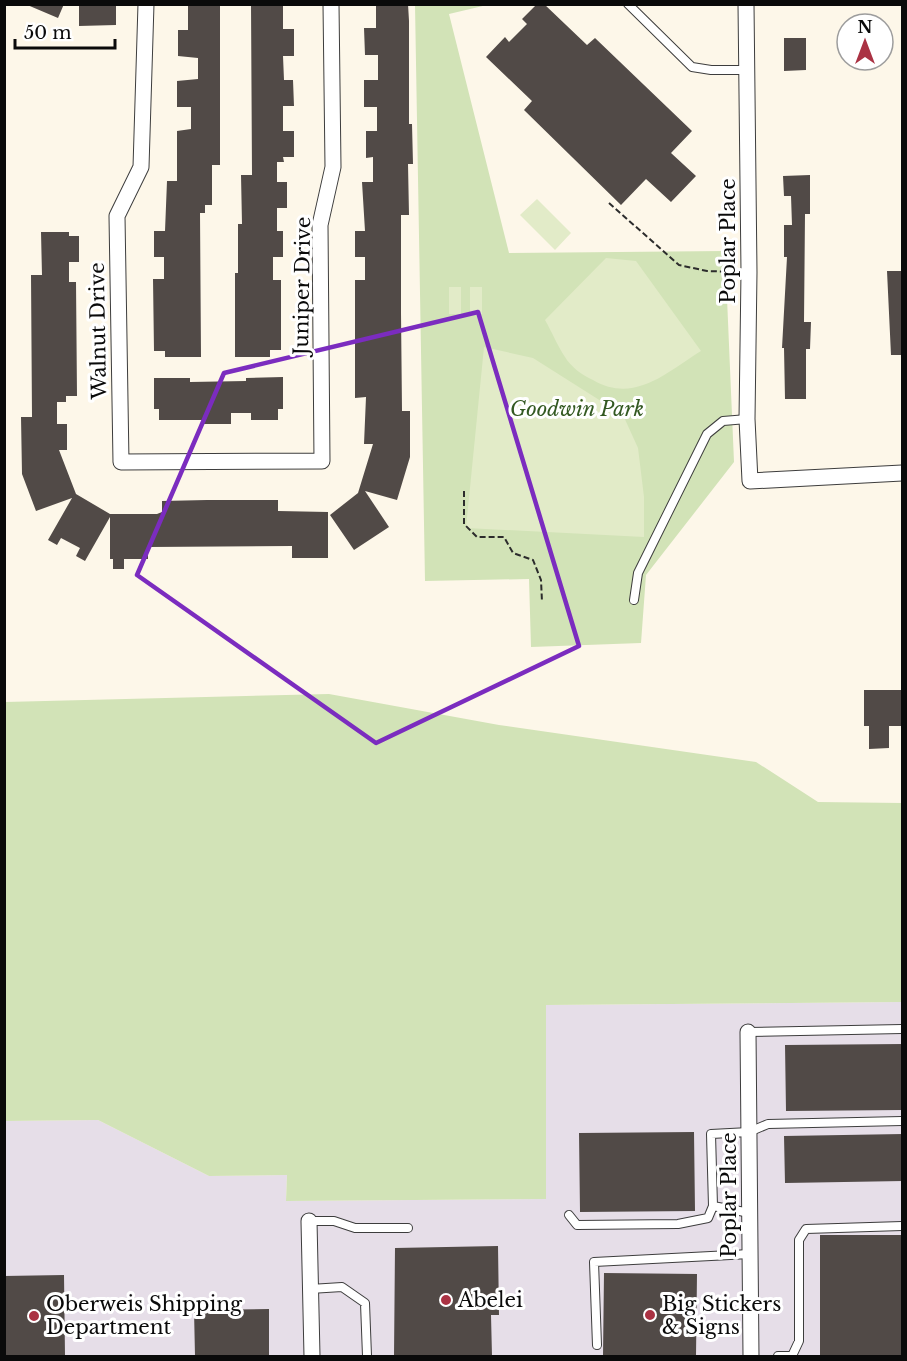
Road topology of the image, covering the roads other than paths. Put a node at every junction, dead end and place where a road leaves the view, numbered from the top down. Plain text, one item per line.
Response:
1 (146, 4) edge
2 (331, 4) edge
3 (628, 4) edge
4 (746, 4) edge
5 (748, 70) junction
6 (747, 419) junction
7 (322, 461) joint
8 (903, 473) edge
9 (634, 600) dead end
10 (903, 1029) edge
11 (748, 1032) joint
12 (903, 1121) edge
13 (749, 1132) junction
14 (713, 1206) junction
15 (750, 1213) junction
16 (569, 1215) dead end
17 (309, 1221) joint
18 (903, 1226) edge
19 (408, 1228) dead end
20 (750, 1254) junction
21 (310, 1289) junction
22 (597, 1345) dead end
23 (312, 1356) edge
24 (367, 1356) edge
25 (751, 1356) edge
26 (778, 1356) edge
27 (792, 1356) edge

1 - 7 street, Walnut Drive
2 - 7 street, Juniper Drive
3 - 5 lane
4 - 5 street, Poplar Place
5 - 6 street, Poplar Place
6 - 8 street, Poplar Place
6 - 9 lane
10 - 11 lane
11 - 13 street, Poplar Place
12 - 13 lane
13 - 14 lane
13 - 15 street, Poplar Place
14 - 15 lane
14 - 16 lane
15 - 20 street, Poplar Place
17 - 19 lane
17 - 21 street
18 - 27 lane
20 - 22 lane
20 - 25 street, Poplar Place
21 - 23 street
21 - 24 lane
26 - 27 lane

